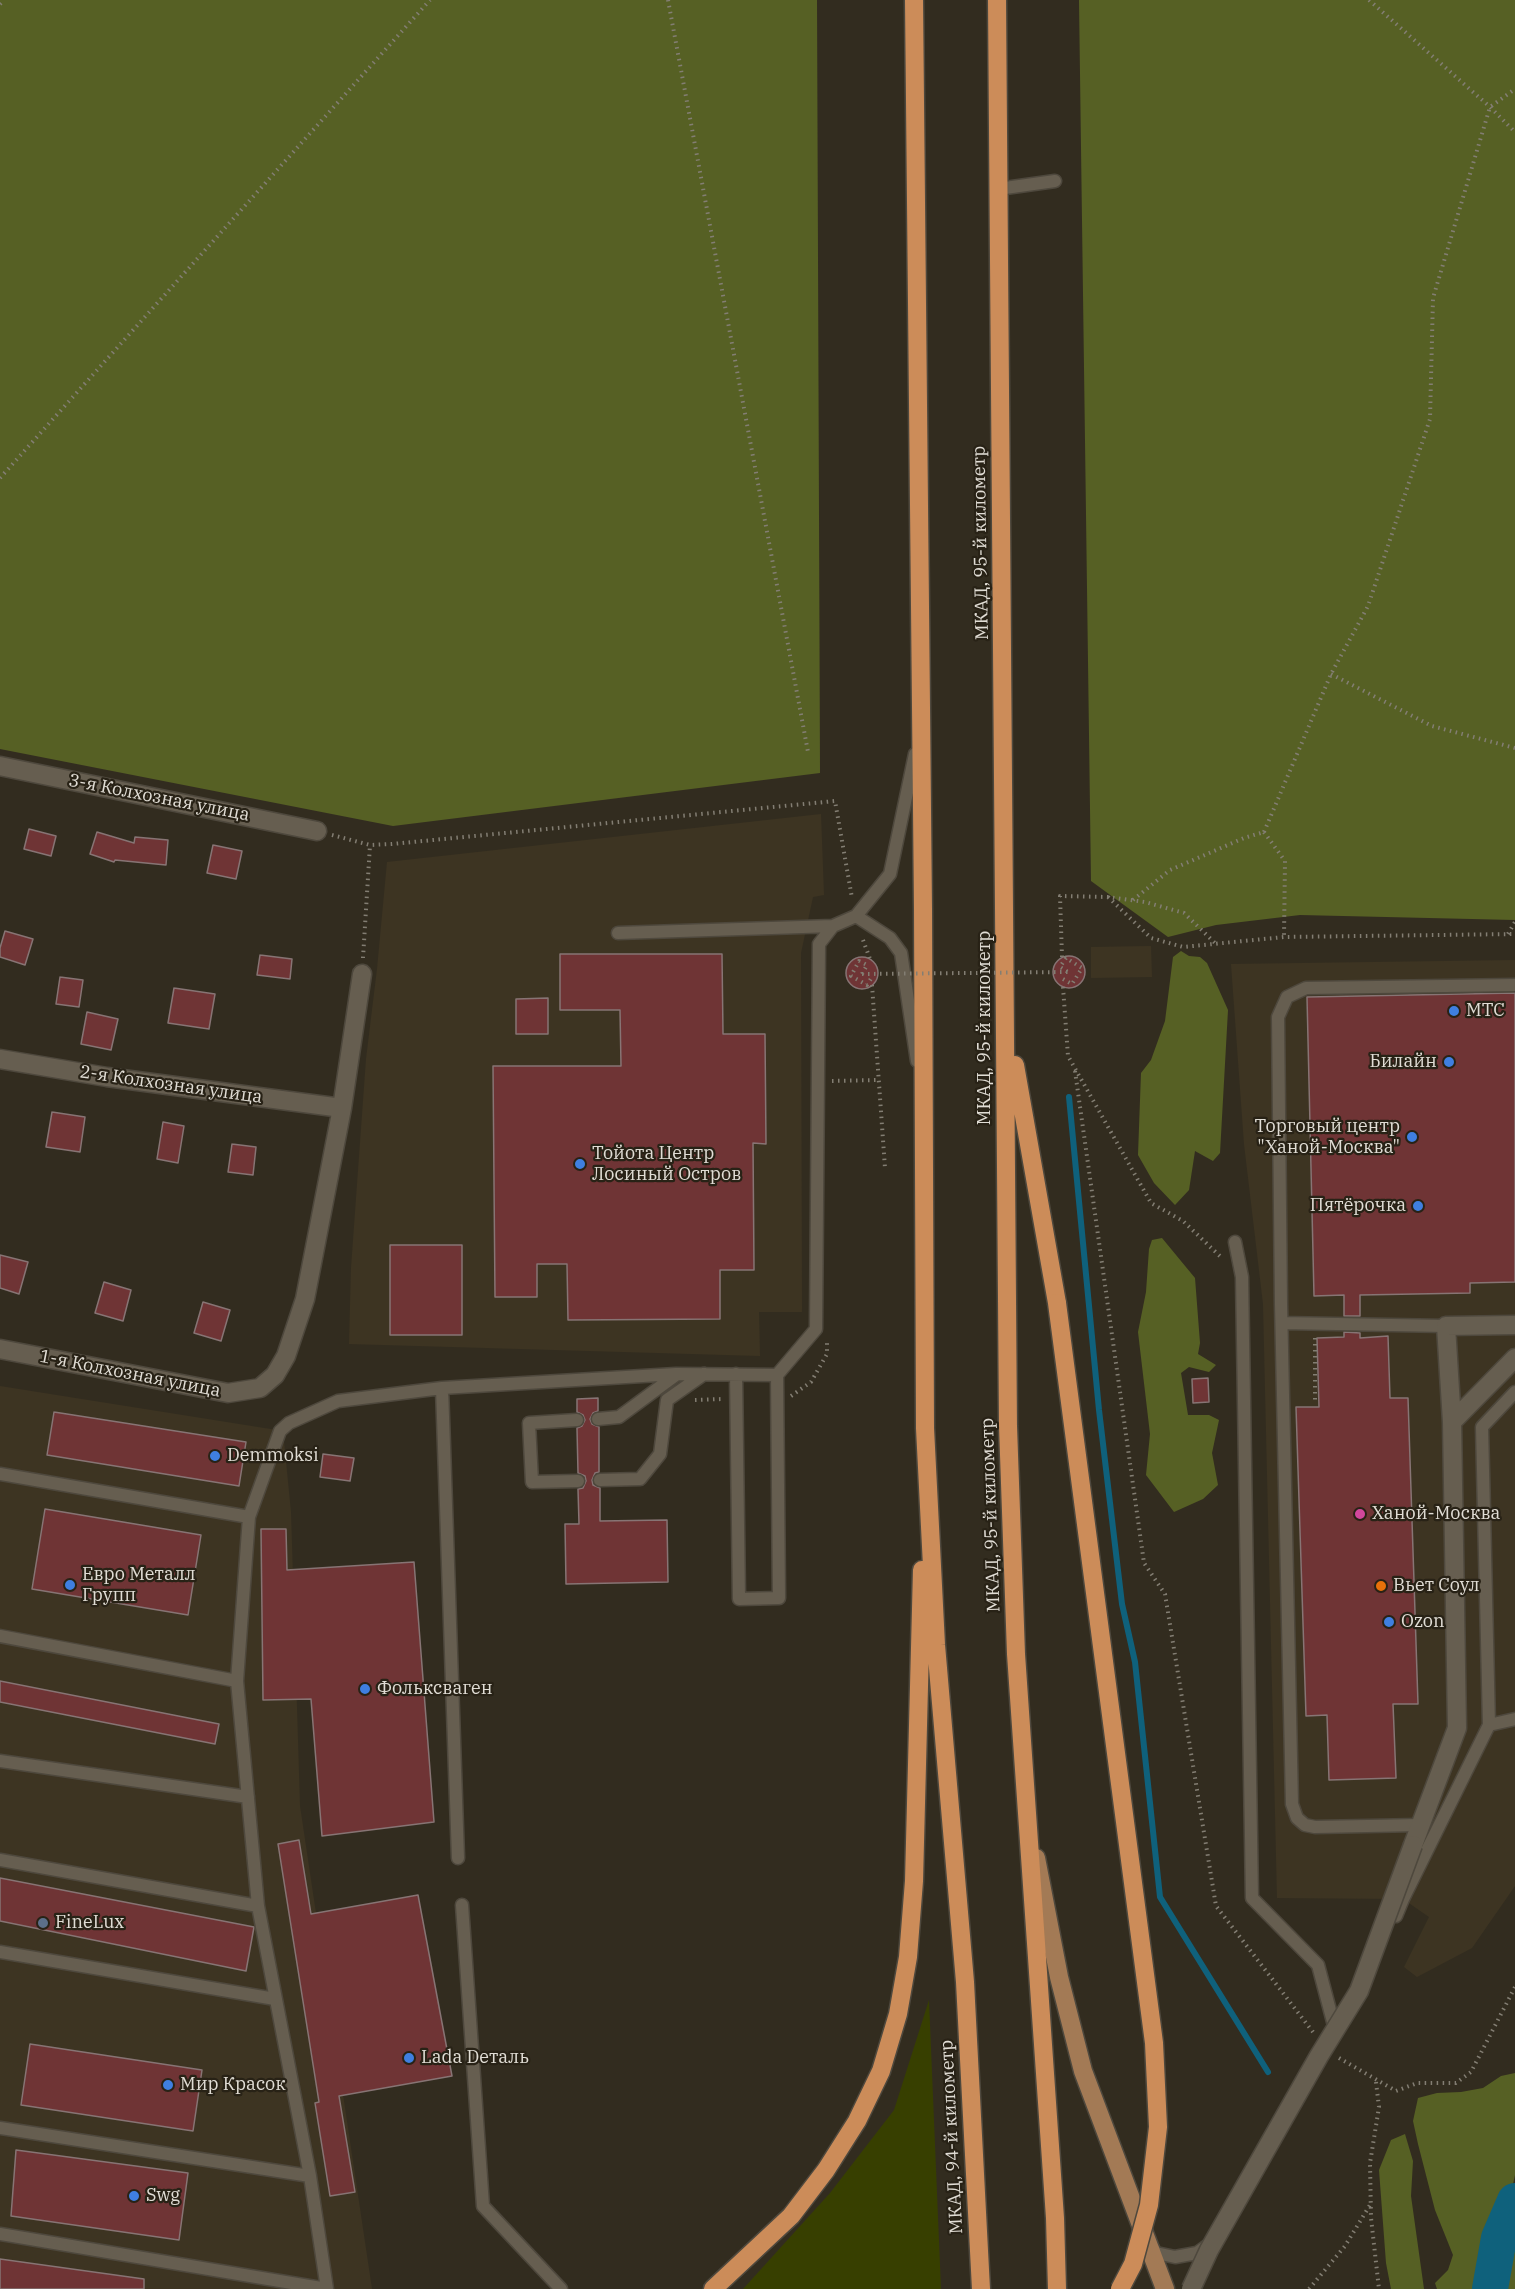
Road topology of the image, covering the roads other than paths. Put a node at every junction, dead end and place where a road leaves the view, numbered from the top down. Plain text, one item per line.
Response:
1 (914, 0) edge
2 (997, 0) edge
3 (1055, 181) dead end
4 (998, 189) junction
5 (921, 700) junction
6 (0, 766) edge
7 (317, 831) road end
8 (856, 916) junction
9 (833, 926) junction
10 (618, 933) dead end
11 (362, 974) road end
12 (1515, 985) edge
13 (1006, 1013) junction
14 (0, 1059) edge
15 (924, 1107) junction
16 (342, 1108) junction
17 (1235, 1242) dead end
18 (1282, 1323) junction
19 (1515, 1325) edge
20 (1446, 1326) junction
21 (0, 1349) edge
22 (1515, 1358) edge
23 (676, 1374) junction
24 (704, 1374) junction
25 (736, 1374) junction
26 (777, 1375) junction
27 (442, 1388) junction
28 (1515, 1392) edge
29 (598, 1419) dead end
30 (577, 1420) dead end
31 (1452, 1422) junction
32 (925, 1428) junction
33 (1, 1474) edge
34 (600, 1480) dead end
35 (578, 1481) dead end
36 (0, 1488) edge
37 (249, 1517) junction
38 (0, 1636) edge
39 (237, 1681) junction
40 (1515, 1719) edge
41 (1489, 1725) junction
42 (0, 1761) edge
43 (248, 1797) junction
44 (1028, 1814) junction
45 (1420, 1825) junction
46 (458, 1857) dead end
47 (0, 1860) edge
48 (462, 1905) dead end
49 (258, 1906) junction
50 (0, 1952) edge
51 (275, 1999) junction
52 (1338, 2040) junction
53 (0, 2128) edge
54 (310, 2176) junction
55 (0, 2234) edge
56 (1143, 2234) junction
57 (1224, 2235) junction
58 (327, 2289) edge
59 (561, 2289) edge
60 (713, 2289) edge
61 (981, 2289) edge
62 (1058, 2289) edge
63 (1119, 2289) edge
64 (1165, 2289) edge
65 (1185, 2289) edge
66 (1191, 2289) edge

1 - 5 highway
2 - 4 highway, МКАД, 95-й километр
3 - 4 lane
4 - 13 highway, МКАД, 95-й километр
5 - 8 lane
5 - 15 highway
6 - 7 street, 3-я Колхозная улица
8 - 9 lane
8 - 15 lane
9 - 10 lane
9 - 26 lane
11 - 16 street
12 - 18 lane
13 - 44 highway, МКАД, 95-й километр
13 - 63 highway, bridge
14 - 16 street, 2-я Колхозная улица
15 - 32 highway
16 - 21 street, 1-я Колхозная улица
17 - 52 lane
18 - 20 lane
18 - 45 lane
19 - 20 street
20 - 31 street
22 - 31 street
23 - 24 lane
23 - 27 lane
23 - 29 lane
24 - 25 lane
24 - 34 lane
25 - 26 lane
25 - 26 lane
27 - 37 lane
27 - 46 lane
28 - 41 lane
30 - 35 lane
31 - 45 street
32 - 60 highway
32 - 61 highway, МКАД, 94-й километр
33 - 36 lane
33 - 37 lane
37 - 39 lane
38 - 39 lane
39 - 43 lane
40 - 41 lane
41 - 52 lane
42 - 43 lane
43 - 49 lane
44 - 56 main road
44 - 62 highway, МКАД, 95-й километр
45 - 66 street, bridge
47 - 49 lane
48 - 59 lane
49 - 51 lane
50 - 51 lane
51 - 54 lane
52 - 57 lane
53 - 54 lane
54 - 58 lane
55 - 58 lane
56 - 57 lane
56 - 64 main road
57 - 65 lane

